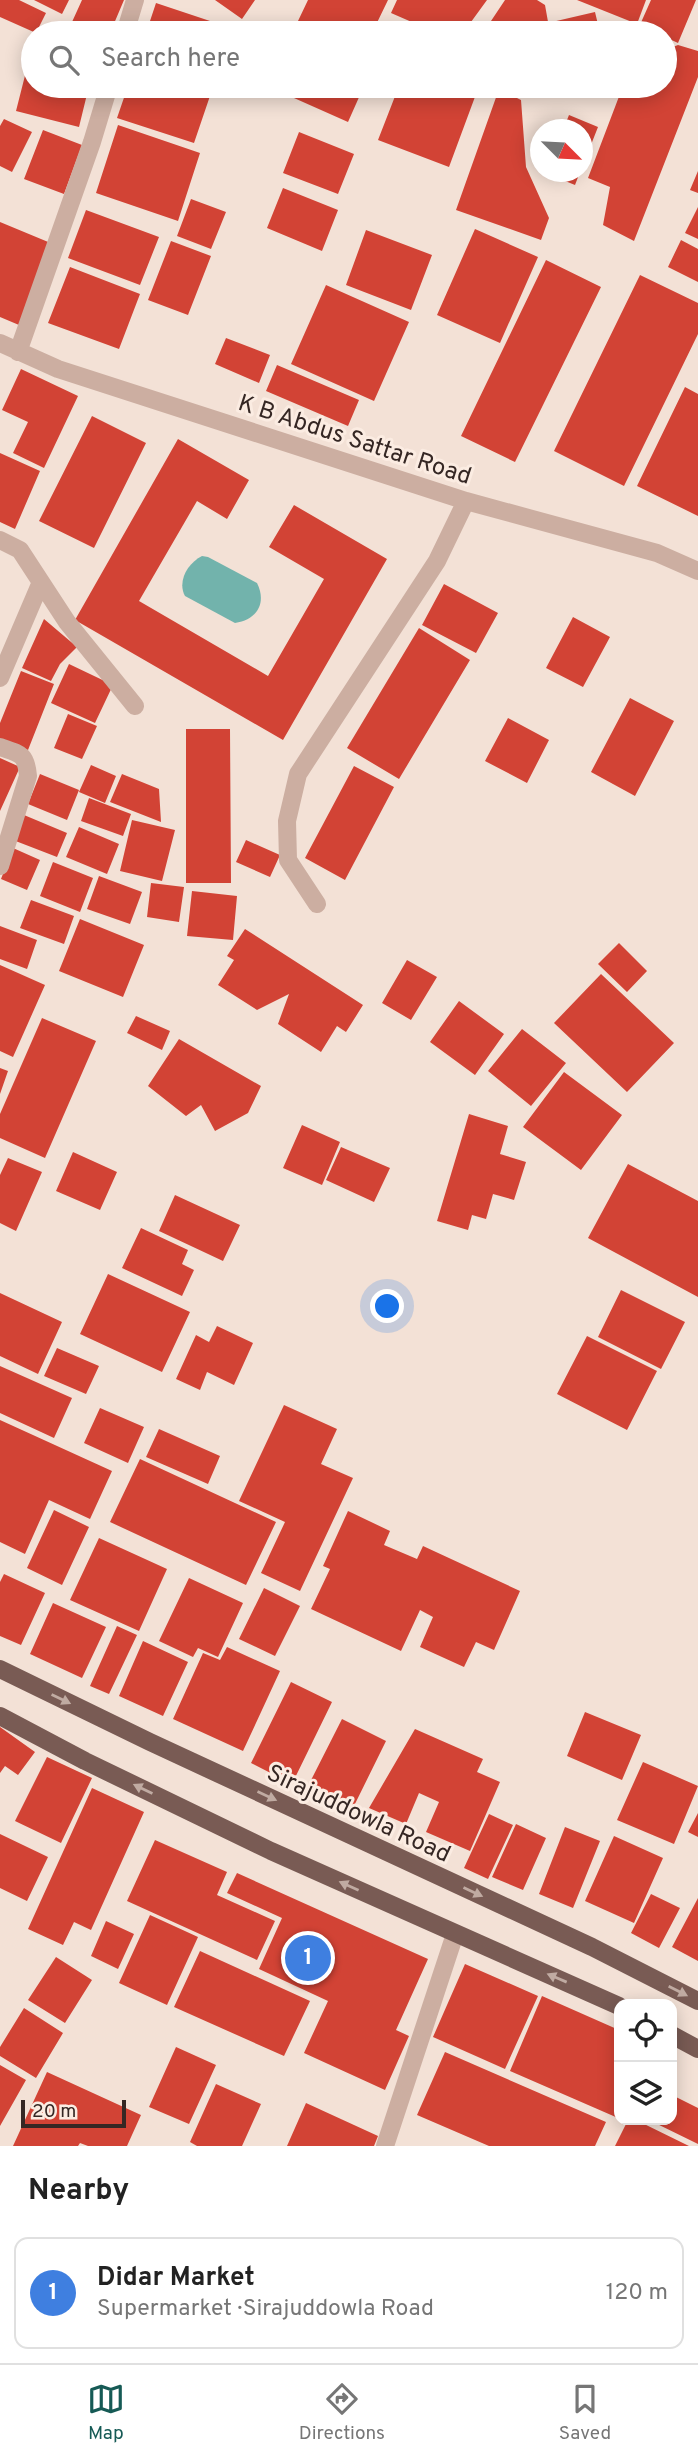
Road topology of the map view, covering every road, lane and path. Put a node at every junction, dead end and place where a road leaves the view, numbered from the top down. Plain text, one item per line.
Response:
1 (135, 0) edge
2 (129, 21) edge
3 (105, 98) edge
4 (0, 343) edge
5 (19, 352) junction
6 (466, 500) junction
7 (0, 540) edge
8 (698, 571) edge
9 (40, 582) junction
10 (0, 678) edge
11 (135, 706) dead end
12 (0, 747) edge
13 (0, 866) edge
14 (317, 904) dead end
15 (0, 1669) edge
16 (0, 1716) edge
17 (455, 1934) junction
18 (698, 2001) edge
19 (614, 2004) edge
20 (677, 2038) edge
21 (698, 2049) edge
22 (385, 2146) edge

1 - 2 street
3 - 5 street
4 - 5 street, K B Abdus Sattar Road
5 - 6 street, K B Abdus Sattar Road
6 - 8 street, K B Abdus Sattar Road
6 - 14 street
7 - 9 street
9 - 10 street
9 - 11 street
12 - 13 street
15 -> 18 main road, Sirajuddowla Road
17 -> 16 main road
19 -> 17 main road
17 - 22 street
20 - 21 main road

